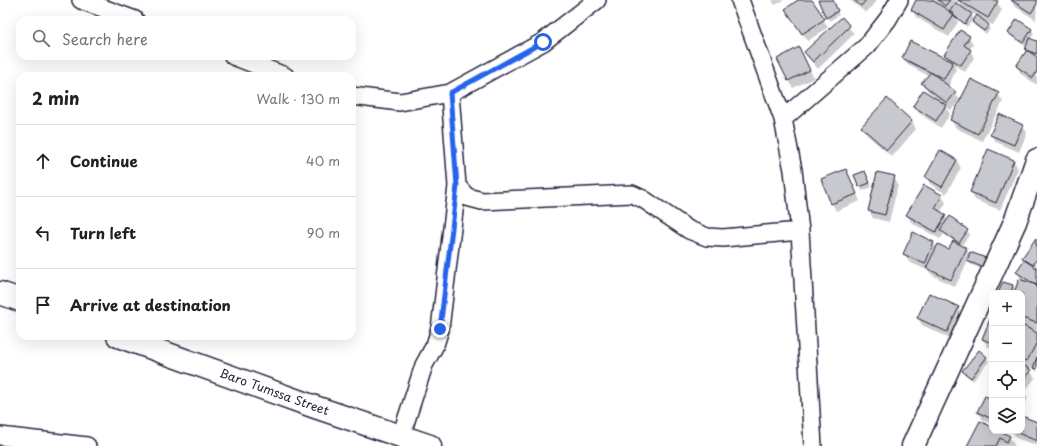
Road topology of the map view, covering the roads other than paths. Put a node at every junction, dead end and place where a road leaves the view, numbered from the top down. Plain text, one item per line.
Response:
1 (81, 0) edge
2 (598, 0) edge
3 (740, 0) edge
4 (899, 0) edge
5 (124, 16) edge
6 (243, 60) edge
7 (275, 72) edge
8 (450, 93) junction
9 (356, 96) edge
10 (783, 119) junction
11 (1037, 160) edge
12 (457, 186) junction
13 (800, 231) junction
14 (0, 293) edge
15 (16, 299) edge
16 (129, 340) edge
17 (0, 436) edge
18 (401, 436) junction
19 (87, 446) edge
20 (430, 446) edge
21 (813, 446) edge
22 (913, 446) edge

1 - 5 street
2 - 8 street
3 - 10 street
4 - 10 street
6 - 7 street
8 - 9 street
8 - 12 street
10 - 13 street
11 - 22 street
12 - 13 street
12 - 18 street
13 - 21 street
14 - 15 street
16 - 18 street, Baro Tumssa Street
17 - 19 street
18 - 20 street, Baro Tumssa Street

